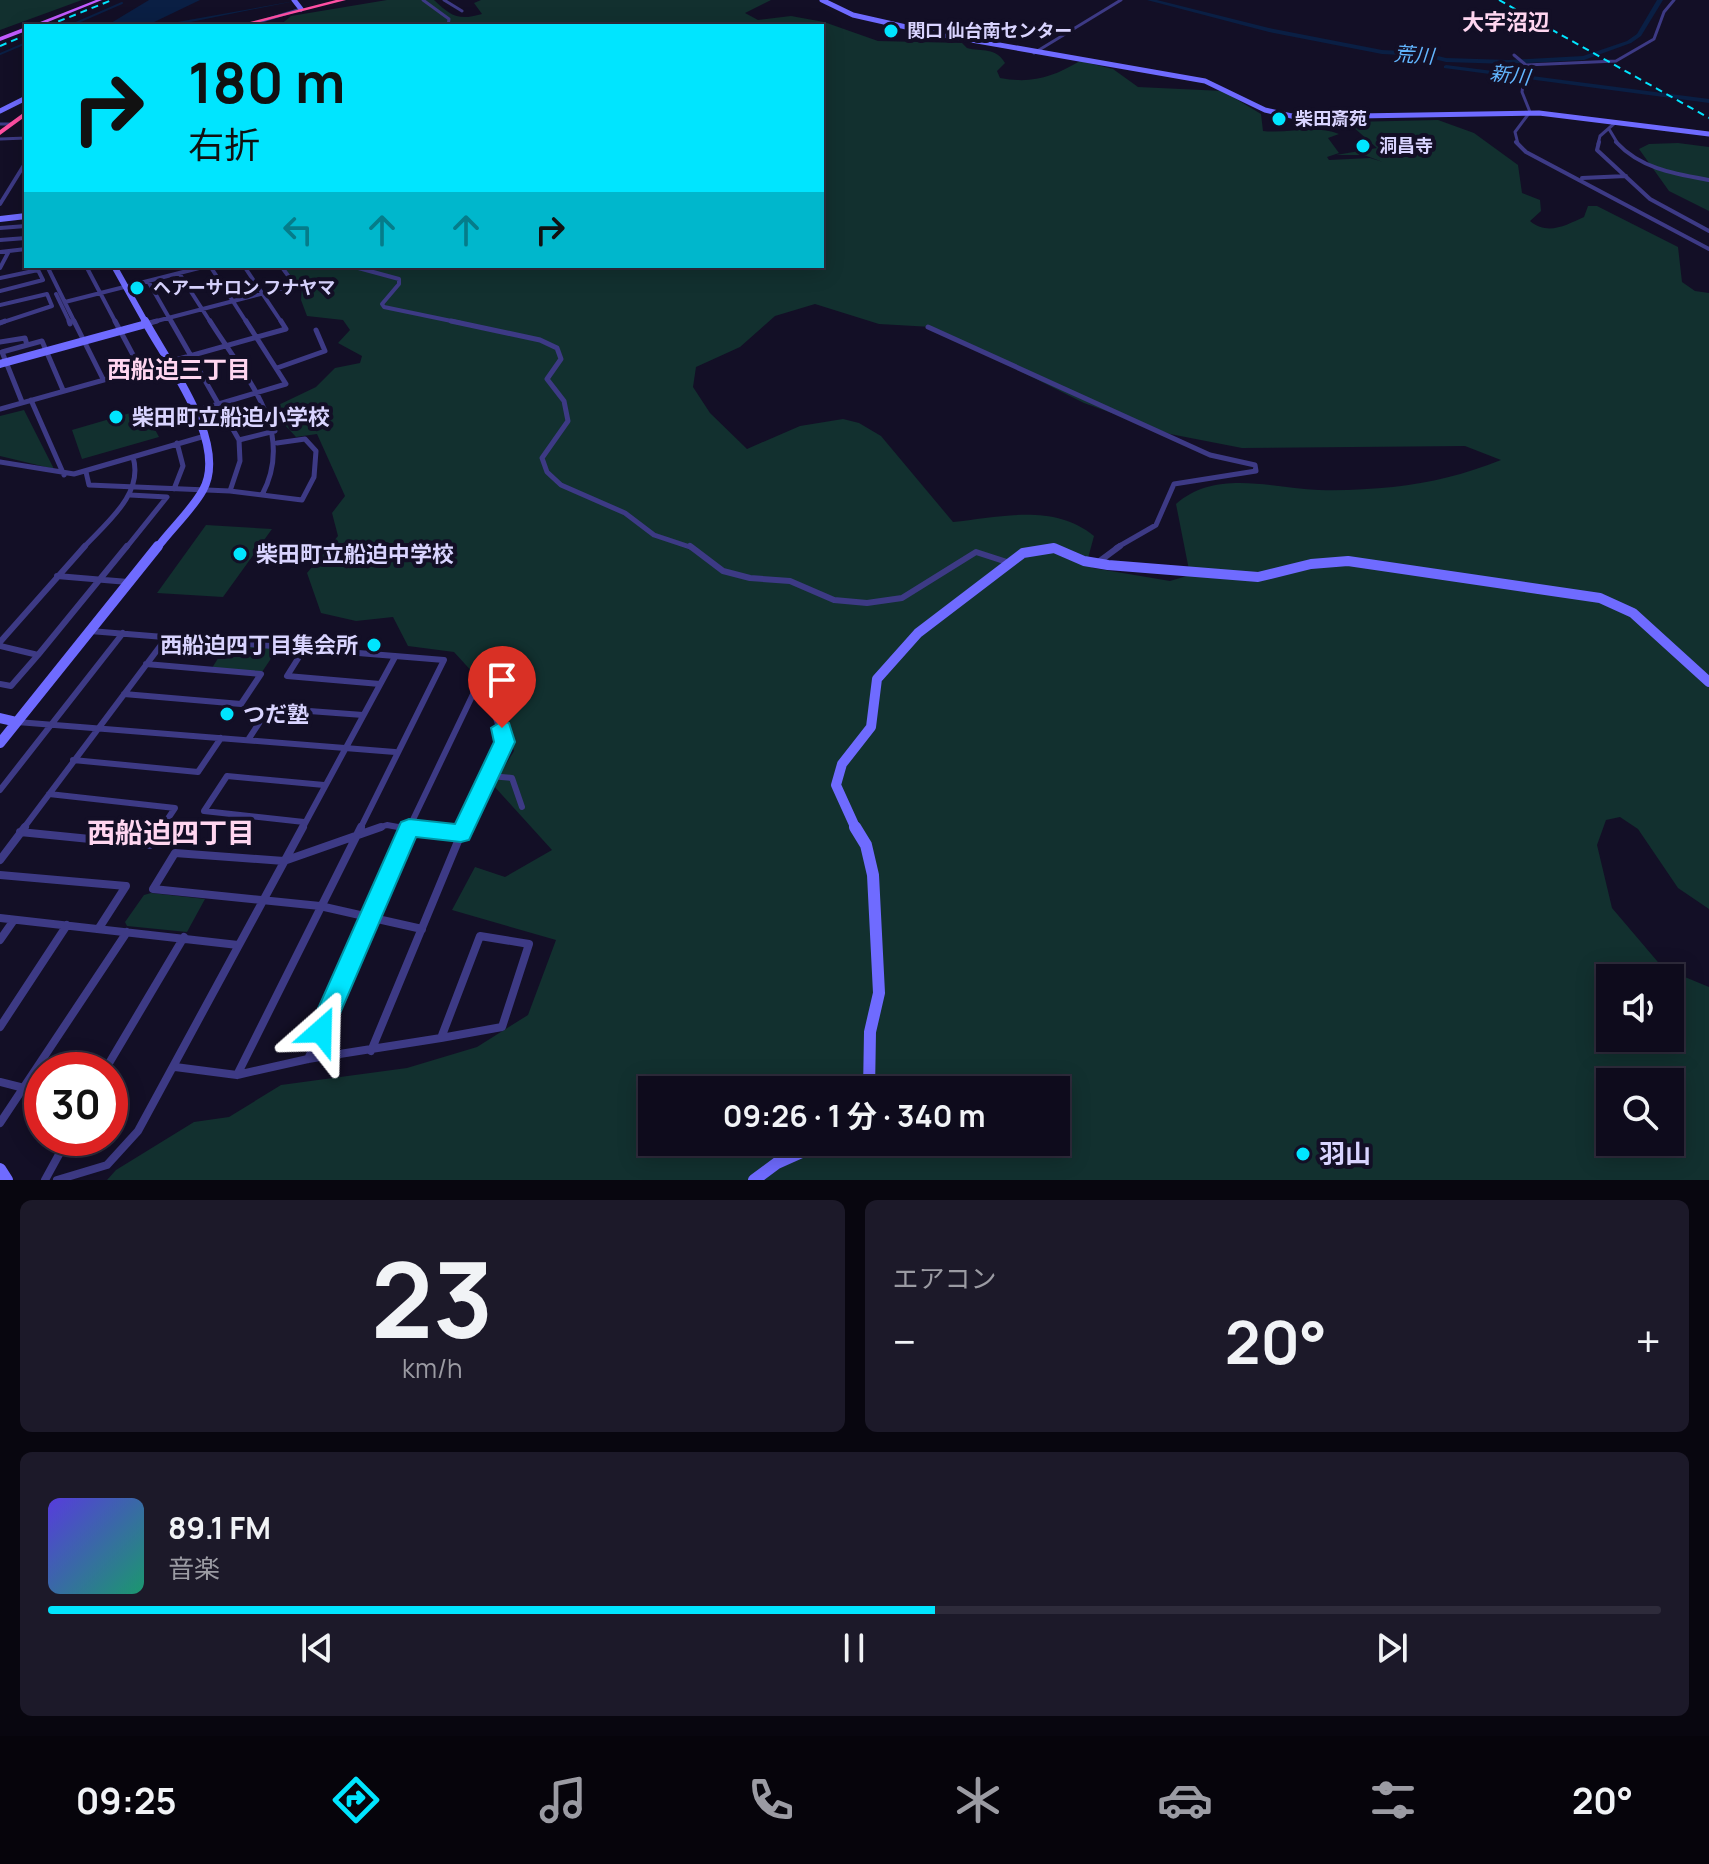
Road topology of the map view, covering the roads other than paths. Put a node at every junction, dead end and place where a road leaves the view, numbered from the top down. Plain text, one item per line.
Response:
1 (100, 0) edge
2 (334, 0) edge
3 (343, 0) edge
4 (423, 0) edge
5 (444, 0) edge
6 (822, 0) edge
7 (1121, 0) edge
8 (1674, 0) edge
9 (298, 6) edge
10 (462, 11) dead end
11 (38, 24) edge
12 (237, 24) edge
13 (243, 24) edge
14 (251, 24) edge
15 (448, 24) edge
16 (24, 30) edge
17 (0, 39) edge
18 (1034, 53) junction
19 (1515, 56) dead end
20 (1525, 65) junction
21 (24, 99) edge
22 (0, 111) edge
23 (1530, 112) junction
24 (24, 117) edge
25 (24, 118) edge
26 (1616, 122) junction
27 (0, 124) edge
28 (11, 124) junction
29 (1609, 129) junction
30 (1709, 134) edge
31 (0, 136) edge
32 (24, 138) edge
33 (24, 165) edge
34 (1626, 176) junction
35 (24, 177) edge
36 (15, 178) junction
37 (1582, 178) junction
38 (1709, 180) edge
39 (0, 204) edge
40 (24, 216) edge
41 (0, 219) edge
42 (24, 226) edge
43 (0, 228) edge
44 (1709, 231) edge
45 (24, 238) edge
46 (0, 240) edge
47 (24, 249) edge
48 (1709, 249) edge
49 (9, 251) junction
50 (0, 252) edge
51 (0, 268) edge
52 (44, 268) edge
53 (48, 268) edge
54 (87, 268) edge
55 (115, 268) edge
56 (209, 268) edge
57 (245, 268) edge
58 (282, 268) edge
59 (358, 268) edge
60 (182, 270) edge
61 (0, 278) edge
62 (148, 281) junction
63 (126, 286) junction
64 (0, 291) edge
65 (101, 293) junction
66 (263, 293) junction
67 (232, 301) junction
68 (65, 302) junction
69 (0, 305) edge
70 (201, 310) junction
71 (170, 318) junction
72 (0, 323) edge
73 (70, 324) dead end
74 (146, 324) junction
75 (928, 327) dead end
76 (316, 330) dead end
77 (121, 331) junction
78 (258, 337) junction
79 (83, 341) junction
80 (0, 342) edge
81 (27, 345) junction
82 (224, 346) junction
83 (46, 351) junction
84 (192, 354) junction
85 (169, 360) junction
86 (3, 363) edge
87 (140, 368) junction
88 (277, 368) junction
89 (103, 379) junction
90 (63, 390) junction
91 (254, 394) junction
92 (31, 400) junction
93 (22, 402) junction
94 (219, 405) junction
95 (0, 409) edge
96 (195, 411) junction
97 (275, 431) junction
98 (205, 436) junction
99 (239, 440) junction
100 (177, 443) junction
101 (277, 443) junction
102 (133, 457) junction
103 (0, 462) edge
104 (86, 472) junction
105 (64, 475) junction
106 (174, 489) junction
107 (203, 490) junction
108 (131, 491) junction
109 (230, 491) junction
110 (262, 495) junction
111 (1010, 563) junction
112 (1097, 563) junction
113 (57, 576) junction
114 (99, 579) junction
115 (128, 582) junction
116 (87, 631) junction
117 (123, 633) junction
118 (167, 637) junction
119 (0, 644) edge
120 (304, 649) junction
121 (38, 655) junction
122 (395, 657) junction
123 (146, 664) junction
124 (1709, 682) edge
125 (0, 684) edge
126 (380, 684) junction
127 (124, 694) junction
128 (363, 715) junction
129 (0, 718) edge
130 (17, 722) junction
131 (53, 724) junction
132 (97, 727) junction
133 (221, 738) junction
134 (248, 740) junction
135 (0, 743) edge
136 (345, 748) junction
137 (395, 752) junction
138 (73, 760) junction
139 (490, 776) junction
140 (324, 785) junction
141 (0, 790) edge
142 (49, 794) junction
143 (522, 807) dead end
144 (304, 822) junction
145 (409, 828) junction
146 (20, 832) junction
147 (461, 834) junction
148 (355, 837) junction
149 (0, 860) edge
150 (284, 861) junction
151 (0, 875) edge
152 (264, 900) junction
153 (320, 906) junction
154 (0, 918) edge
155 (372, 919) junction
156 (14, 920) junction
157 (67, 925) junction
158 (99, 928) junction
159 (422, 929) junction
160 (127, 932) junction
161 (184, 937) junction
162 (0, 940) edge
163 (238, 945) junction
164 (0, 1027) edge
165 (441, 1038) junction
166 (371, 1051) junction
167 (48, 1052) edge
168 (116, 1052) edge
169 (308, 1059) junction
170 (175, 1067) junction
171 (237, 1075) junction
172 (869, 1076) edge
173 (0, 1082) edge
174 (24, 1088) joint
175 (0, 1123) edge
176 (58, 1156) edge
177 (793, 1156) edge
178 (0, 1169) edge
179 (7, 1180) edge
180 (45, 1180) edge
181 (57, 1180) edge
182 (754, 1180) edge

1 - 11 main road
2 - 9 highway
3 - 9 highway
4 - 15 street
5 - 10 street
6 - 18 street
7 - 18 street
8 - 20 street
9 - 12 highway
9 - 13 highway
9 - 14 street
16 - 17 main road
18 - 23 street
19 - 20 street
20 - 23 street
21 - 22 street
23 - 26 street
23 - 37 street
24 - 28 highway
25 - 31 highway
26 - 29 street
26 - 30 street
27 - 28 street
28 - 31 highway
29 - 34 street
29 - 38 street
31 - 32 street
33 - 36 street
34 - 37 street
34 - 44 street
35 - 36 street
36 - 39 street
37 - 48 street
40 - 41 street
42 - 43 street
45 - 46 street
47 - 49 street
49 - 50 street
49 - 51 street
52 - 73 street
53 - 68 street
54 - 65 street
55 - 63 street
56 - 67 street
57 - 66 street
58 - 66 street
59 - 111 street
60 - 62 street
60 - 70 street
61 - 64 street
62 - 63 street
62 - 71 street
63 - 65 street
63 - 74 street
65 - 68 street
65 - 77 street
66 - 67 street
66 - 78 street
67 - 70 street
67 - 78 street
68 - 79 street
69 - 72 street
70 - 71 street
70 - 82 street
71 - 74 street
71 - 84 street
74 - 77 street
74 - 85 street
75 - 112 street
76 - 88 street
77 - 79 street
77 - 87 street
78 - 82 street
78 - 88 street
79 - 83 street
79 - 89 street
80 - 81 street
81 - 83 street
81 - 86 street
82 - 84 street
82 - 91 street
83 - 86 street
83 - 90 street
84 - 85 street
84 - 94 street
85 - 87 street
85 - 96 street
86 - 93 street
87 - 89 street
88 - 91 street
89 - 90 street
90 - 92 street
91 - 94 street
91 - 97 street
92 - 93 street
92 - 105 street
93 - 95 street
94 - 96 street
94 - 99 street
96 - 98 street
97 - 99 street
97 - 101 street
98 - 100 street
98 - 107 street
99 - 109 street
100 - 102 street
100 - 106 street
101 - 110 street
101 - 110 street
102 - 104 street
102 - 108 street
103 - 105 street
104 - 105 street
104 - 108 street
106 - 107 street
106 - 108 street
107 - 109 street
107 - 115 street
108 - 113 street
108 - 114 street
109 - 110 street
111 - 112 street
111 - 172 street
112 - 124 street
113 - 114 street
113 - 119 street
114 - 115 street
114 - 121 street
115 - 116 street
116 - 117 street
116 - 130 street
117 - 118 street
117 - 131 street
118 - 120 street
118 - 123 street
119 - 121 street
120 - 122 street
120 - 126 street
121 - 125 street
122 - 126 street
122 - 137 street
123 - 127 street
123 - 127 street
126 - 128 street
127 - 132 street
128 - 134 street
128 - 136 street
129 - 130 street
130 - 131 street
130 - 135 street
131 - 132 street
131 - 141 street
132 - 133 street
132 - 138 street
133 - 134 street
133 - 138 street
134 - 136 street
136 - 137 street
136 - 140 street
137 - 148 street
138 - 142 street
139 - 143 street
139 - 145 street
139 - 147 street
140 - 144 street
140 - 144 street
142 - 146 street
142 - 146 street
144 - 150 street
145 - 147 street
145 - 148 street
145 - 155 street
146 - 149 street
147 - 159 street
148 - 150 street
148 - 153 street
150 - 152 street
150 - 152 street
151 - 158 street
152 - 153 street
152 - 163 street
153 - 155 street
153 - 171 street
154 - 156 street
155 - 159 street
155 - 169 street
156 - 157 street
156 - 162 street
157 - 158 street
157 - 164 street
158 - 160 street
159 - 166 street
160 - 161 street
160 - 167 street
161 - 163 street
161 - 168 street
163 - 170 street
165 - 165 street
165 - 166 street
166 - 169 street
169 - 171 street
170 - 171 street
170 - 181 street
173 - 174 street
174 - 175 street
176 - 180 street
177 - 182 street
178 - 179 street

